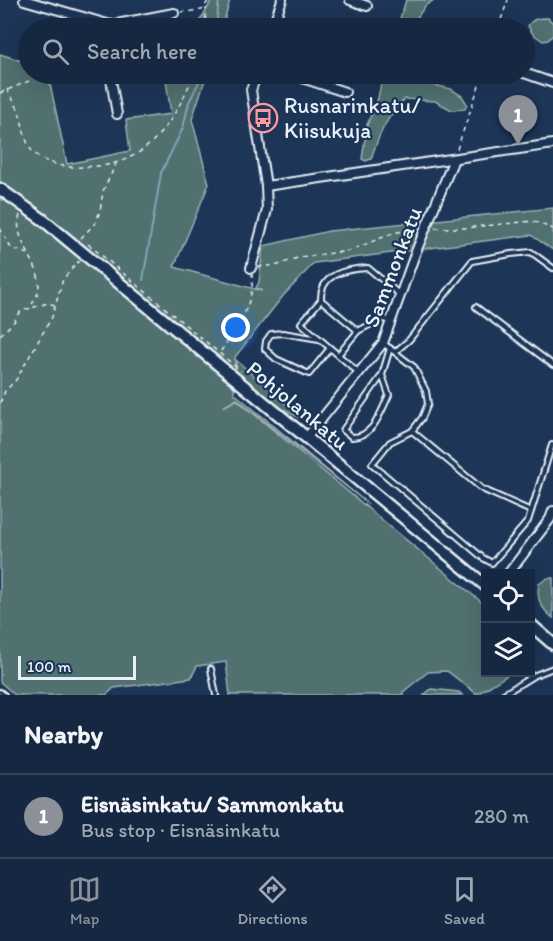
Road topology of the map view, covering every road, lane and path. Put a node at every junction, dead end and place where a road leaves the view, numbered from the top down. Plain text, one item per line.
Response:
1 (24, 0) edge
2 (209, 0) edge
3 (282, 0) edge
4 (350, 0) edge
5 (508, 0) edge
6 (367, 6) dead end
7 (206, 7) junction
8 (174, 13) joint
9 (80, 18) edge
10 (148, 18) edge
11 (205, 18) edge
12 (276, 18) edge
13 (502, 18) edge
14 (535, 77) edge
15 (553, 83) edge
16 (20, 84) edge
17 (112, 84) edge
18 (190, 84) edge
19 (253, 84) edge
20 (321, 84) edge
21 (480, 84) edge
22 (7, 89) junction
23 (345, 92) dead end
24 (0, 93) edge
25 (117, 114) dead end
26 (553, 144) edge
27 (454, 159) junction
28 (117, 163) junction
29 (266, 186) junction
30 (0, 189) edge
31 (23, 205) junction
32 (0, 228) edge
33 (425, 228) junction
34 (553, 229) edge
35 (81, 238) dead end
36 (85, 254) junction
37 (29, 255) junction
38 (251, 268) junction
39 (553, 268) edge
40 (400, 295) junction
41 (321, 300) junction
42 (56, 305) junction
43 (476, 307) dead end
44 (28, 309) junction
45 (391, 321) junction
46 (358, 331) junction
47 (0, 335) edge
48 (320, 339) junction
49 (383, 343) junction
50 (330, 348) junction
51 (390, 348) junction
52 (220, 352) dead end
53 (395, 352) junction
54 (338, 355) junction
55 (553, 365) edge
56 (359, 372) junction
57 (381, 375) junction
58 (0, 403) edge
59 (412, 431) junction
60 (307, 437) junction
61 (553, 444) edge
62 (531, 511) junction
63 (553, 511) edge
64 (510, 569) edge
65 (481, 582) edge
66 (535, 628) edge
67 (553, 644) edge
68 (553, 668) edge
69 (211, 669) dead end
70 (0, 692) edge
71 (4, 695) edge
72 (216, 695) edge
73 (502, 695) edge

1 - 9 street
2 - 7 path
3 - 12 street
4 - 6 street
5 - 13 path
7 - 8 path
7 - 11 path
8 - 10 street
14 - 15 street
16 - 22 path
17 - 25 street
18 - 28 path
19 - 29 street
20 - 23 street
21 - 27 path
22 - 24 path
22 - 28 path
26 - 27 street
27 - 29 street
27 - 33 street, Sammonkatu
28 - 35 path
29 - 38 street
30 - 31 main road, Pohjolankatu
31 - 36 main road, Pohjolankatu
31 - 37 path
32 - 37 path
33 - 34 path
33 - 38 path
33 - 40 street, Sammonkatu
36 - 42 path
36 - 60 main road, Pohjolankatu
37 - 44 path
38 - 52 path
39 - 53 lane
40 - 41 lane
40 - 45 street, Sammonkatu
41 - 46 lane
41 - 48 lane
42 - 44 path
42 - 58 path
43 - 55 lane
44 - 47 path
45 - 46 lane
45 - 49 street, Sammonkatu
46 - 54 lane
48 - 50 lane
48 - 50 lane
49 - 51 lane
49 - 56 street, Sammonkatu
50 - 54 lane
51 - 53 lane
51 - 57 lane
53 - 59 lane
54 - 56 lane
56 - 60 street, Sammonkatu
57 - 57 lane
59 - 62 lane
59 - 62 lane
60 - 65 main road, Pohjolankatu
61 - 62 lane
63 - 64 street
66 - 67 main road
68 - 73 lane
69 - 72 lane
70 - 71 lane

